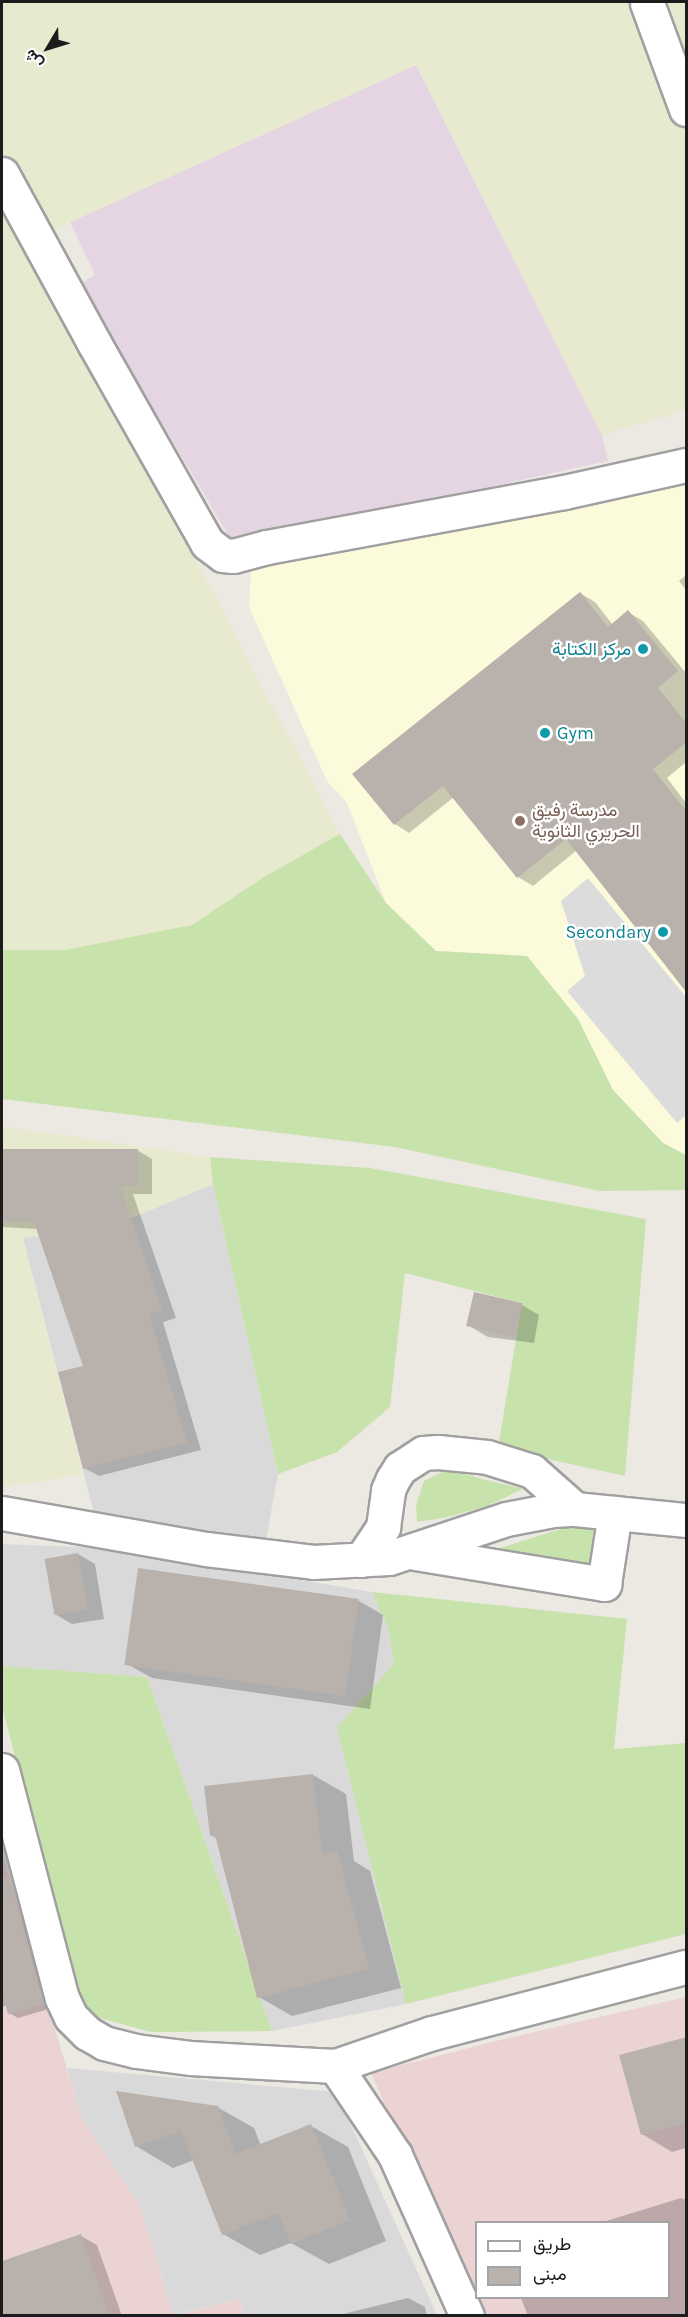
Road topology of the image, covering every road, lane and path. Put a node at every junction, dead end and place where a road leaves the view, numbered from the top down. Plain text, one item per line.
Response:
1 (650, 2) edge
2 (687, 109) edge
3 (2, 174) edge
4 (687, 465) edge
5 (575, 1509) junction
6 (615, 1513) junction
7 (2, 1514) edge
8 (687, 1520) edge
9 (410, 1553) junction
10 (361, 1560) junction
11 (2, 1770) edge
12 (687, 1967) edge
13 (335, 2066) junction
14 (467, 2316) edge

1 - 2 street
3 - 4 street
5 - 6 street
5 - 9 street
5 - 10 street
6 - 8 street
6 - 9 street
7 - 10 street
9 - 10 street
11 - 13 street
12 - 13 street
13 - 14 street

